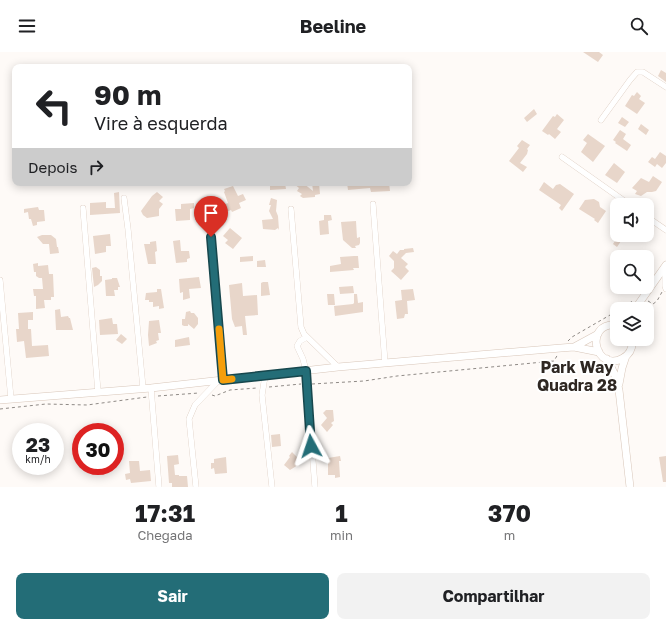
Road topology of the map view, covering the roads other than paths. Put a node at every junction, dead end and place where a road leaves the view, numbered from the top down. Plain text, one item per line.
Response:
1 (666, 87) edge
2 (601, 120) dead end
3 (562, 157) dead end
4 (124, 198) dead end
5 (620, 198) edge
6 (373, 204) dead end
7 (208, 205) dead end
8 (84, 208) dead end
9 (291, 208) dead end
10 (654, 222) edge
11 (666, 230) edge
12 (665, 266) edge
13 (0, 280) edge
14 (666, 289) edge
15 (640, 302) edge
16 (610, 326) edge
17 (598, 334) junction
18 (307, 337) junction
19 (631, 346) edge
20 (574, 347) junction
21 (598, 352) junction
22 (627, 355) junction
23 (607, 359) junction
24 (385, 363) junction
25 (338, 367) junction
26 (306, 371) junction
27 (265, 376) junction
28 (220, 381) junction
29 (147, 388) junction
30 (619, 390) junction
31 (98, 392) junction
32 (11, 399) junction
33 (0, 400) edge
34 (158, 487) edge
35 (196, 487) edge
36 (272, 487) edge
37 (315, 487) edge
38 (630, 487) edge

1 - 2 street
3 - 5 street
4 - 29 street
6 - 24 street
7 - 28 street
8 - 31 street
9 - 18 street
10 - 11 street
12 - 14 street
12 - 15 street
13 - 32 street
16 - 17 street
17 - 20 street
17 - 21 street
18 - 25 street
18 - 26 street
19 - 22 street
20 - 21 street
20 - 24 street
21 - 23 street
22 - 23 street
22 - 30 street
23 - 30 street
24 - 25 street
25 - 26 street
26 - 27 street
26 - 37 street
27 - 28 street
27 - 36 street
28 - 29 street
28 - 35 street
29 - 31 street
29 - 34 street
30 - 38 street
31 - 32 street
32 - 33 street

